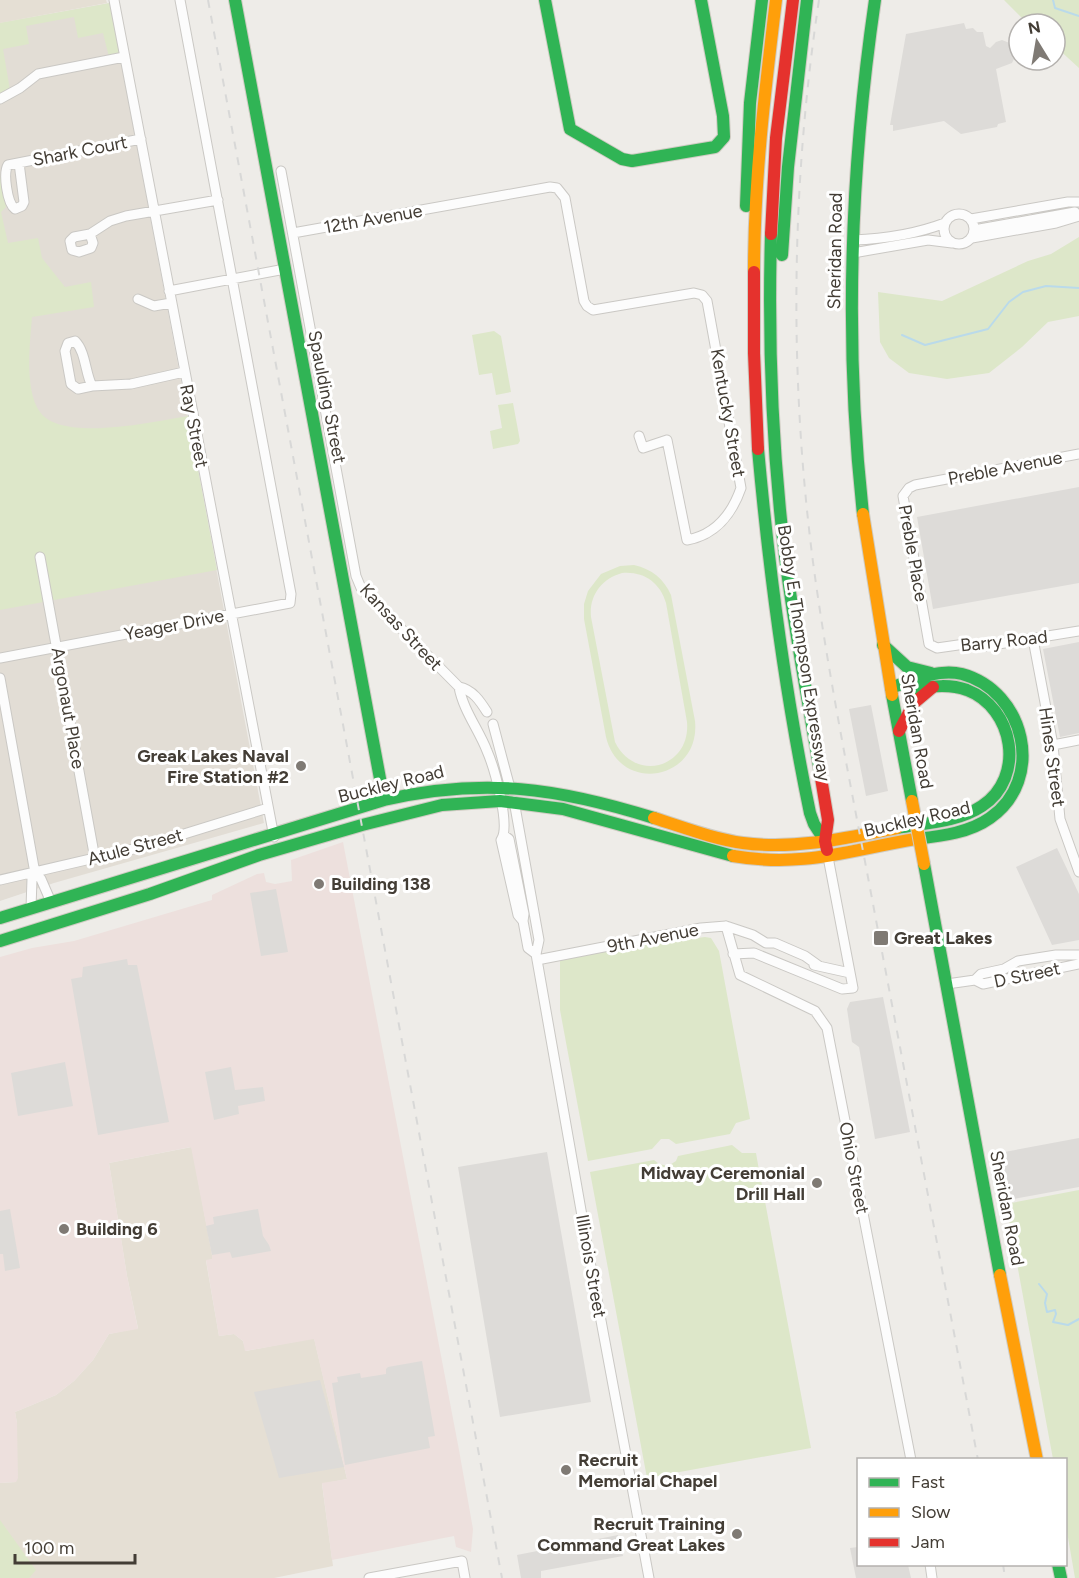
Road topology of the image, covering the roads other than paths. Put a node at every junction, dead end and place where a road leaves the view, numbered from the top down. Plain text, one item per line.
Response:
1 (114, 0) edge
2 (180, 0) edge
3 (235, 0) edge
4 (545, 0) edge
5 (701, 0) edge
6 (762, 0) edge
7 (776, 0) edge
8 (793, 0) edge
9 (807, 0) edge
10 (875, 0) edge
11 (124, 57) junction
12 (0, 99) edge
13 (141, 139) junction
14 (19, 163) dead end
15 (281, 171) dead end
16 (218, 200) junction
17 (1079, 202) edge
18 (154, 211) junction
19 (1079, 211) edge
20 (1079, 216) edge
21 (971, 219) junction
22 (945, 223) junction
23 (293, 233) junction
24 (90, 234) dead end
25 (973, 234) junction
26 (853, 240) junction
27 (952, 243) junction
28 (853, 253) junction
29 (285, 268) junction
30 (232, 279) junction
31 (169, 291) junction
32 (674, 297) joint
33 (138, 299) dead end
34 (171, 303) junction
35 (770, 333) junction
36 (754, 344) junction
37 (184, 372) junction
38 (92, 387) junction
39 (639, 436) dead end
40 (1079, 454) edge
41 (932, 482) joint
42 (40, 557) dead end
43 (230, 615) junction
44 (1079, 631) edge
45 (1033, 639) junction
46 (929, 644) joint
47 (883, 645) junction
48 (57, 648) junction
49 (0, 658) edge
50 (938, 673) junction
51 (0, 678) edge
52 (934, 686) junction
53 (459, 687) junction
54 (891, 688) junction
55 (487, 712) dead end
56 (493, 724) dead end
57 (899, 731) junction
58 (1079, 740) edge
59 (1053, 745) junction
60 (503, 786) junction
61 (384, 800) junction
62 (500, 801) junction
63 (514, 802) junction
64 (268, 808) junction
65 (273, 834) junction
66 (825, 841) junction
67 (277, 851) junction
68 (828, 857) junction
69 (95, 859) junction
70 (35, 873) junction
71 (1079, 873) edge
72 (0, 880) edge
73 (51, 902) junction
74 (31, 908) junction
75 (0, 918) edge
76 (726, 926) junction
77 (0, 941) edge
78 (734, 954) junction
79 (1079, 954) edge
80 (537, 957) junction
81 (1079, 964) edge
82 (850, 973) junction
83 (975, 980) junction
84 (947, 984) junction
85 (911, 1458) edge
86 (1037, 1458) edge
87 (369, 1578) edge
88 (465, 1578) edge
89 (649, 1578) edge

1 - 11 street, Ray Street
2 - 16 street
3 - 29 main road, Spaulding Street
4 - 5 main road
6 - 36 main road
7 - 36 main road, Bobby E. Thompson Expressway
8 - 35 main road, Bobby E. Thompson Expressway
9 - 35 main road
10 - 26 main road, Sheridan Road
11 - 12 street
11 - 13 street, Ray Street
13 - 14 street, Shark Court
13 - 18 street, Ray Street
15 - 23 street, Kansas Street
16 - 18 street
16 - 30 street
17 - 21 street
18 - 24 street
18 - 31 street, Ray Street
19 - 25 street
20 - 25 street
21 - 22 street
21 - 25 street
22 - 26 street
22 - 27 street
23 - 32 street, 12th Avenue
23 - 53 street, Kansas Street
25 - 27 street
26 - 28 main road, Sheridan Road
27 - 28 street
28 - 47 main road, Sheridan Road
29 - 30 street
29 - 61 main road, Spaulding Street
30 - 31 street
30 - 43 street, Yeager Drive
31 - 34 street, Ray Street
32 - 39 street, Kentucky Street
33 - 34 street
34 - 37 street, Ray Street
35 - 66 main road, Bobby E. Thompson Expressway
36 - 66 main road, Bobby E. Thompson Expressway
37 - 38 street
37 - 43 street, Ray Street
38 - 38 street
40 - 41 street, Preble Avenue
41 - 46 street, Preble Place
42 - 48 street, Argonaut Place
43 - 48 street, Yeager Drive
43 - 64 street, Ray Street
44 - 45 street, Barry Road
45 - 46 street, Barry Road
45 - 59 street, Hines Street
47 - 50 main road
47 - 54 main road, Sheridan Road
48 - 49 street, Yeager Drive
48 - 69 street, Argonaut Place
50 - 54 main road, Buckley Road
50 - 68 main road, Buckley Road
51 - 70 street
52 - 54 main road, Buckley Road
52 - 57 main road
52 - 66 main road, Buckley Road
53 - 55 street, Kansas Street
53 - 60 street, Kansas Street
54 - 57 main road, Sheridan Road
56 - 60 street
57 - 84 main road, Sheridan Road, bridge
58 - 59 street
59 - 71 street, Hines Street
60 - 61 main road, Buckley Road
60 - 62 street, Illinois Street
60 - 63 street, Illinois Street
60 - 66 main road, Buckley Road
61 - 65 main road, Buckley Road
62 - 63 main road, Buckley Road
62 - 67 main road, Buckley Road
62 - 80 street, Illinois Street
63 - 68 main road, Buckley Road
63 - 80 street, Illinois Street
64 - 65 street, Ray Street
64 - 69 street, Atule Street
65 - 67 street, Ray Street
65 - 73 main road, Buckley Road
66 - 68 main road, Bobby E. Thompson Expressway
67 - 77 main road, Buckley Road
68 - 82 street
69 - 70 street, Atule Street
70 - 72 street, Atule Street
70 - 73 street
70 - 74 street
73 - 74 main road, Buckley Road
74 - 75 main road, Buckley Road
76 - 78 street, Ohio Street
76 - 80 street, 9th Avenue
76 - 82 street, 9th Avenue
78 - 82 street
78 - 85 street, Ohio Street
79 - 83 street, D Street
80 - 89 street, Illinois Street
81 - 83 street, D Street
83 - 84 street, D Street
84 - 86 main road, Sheridan Road
87 - 88 street

